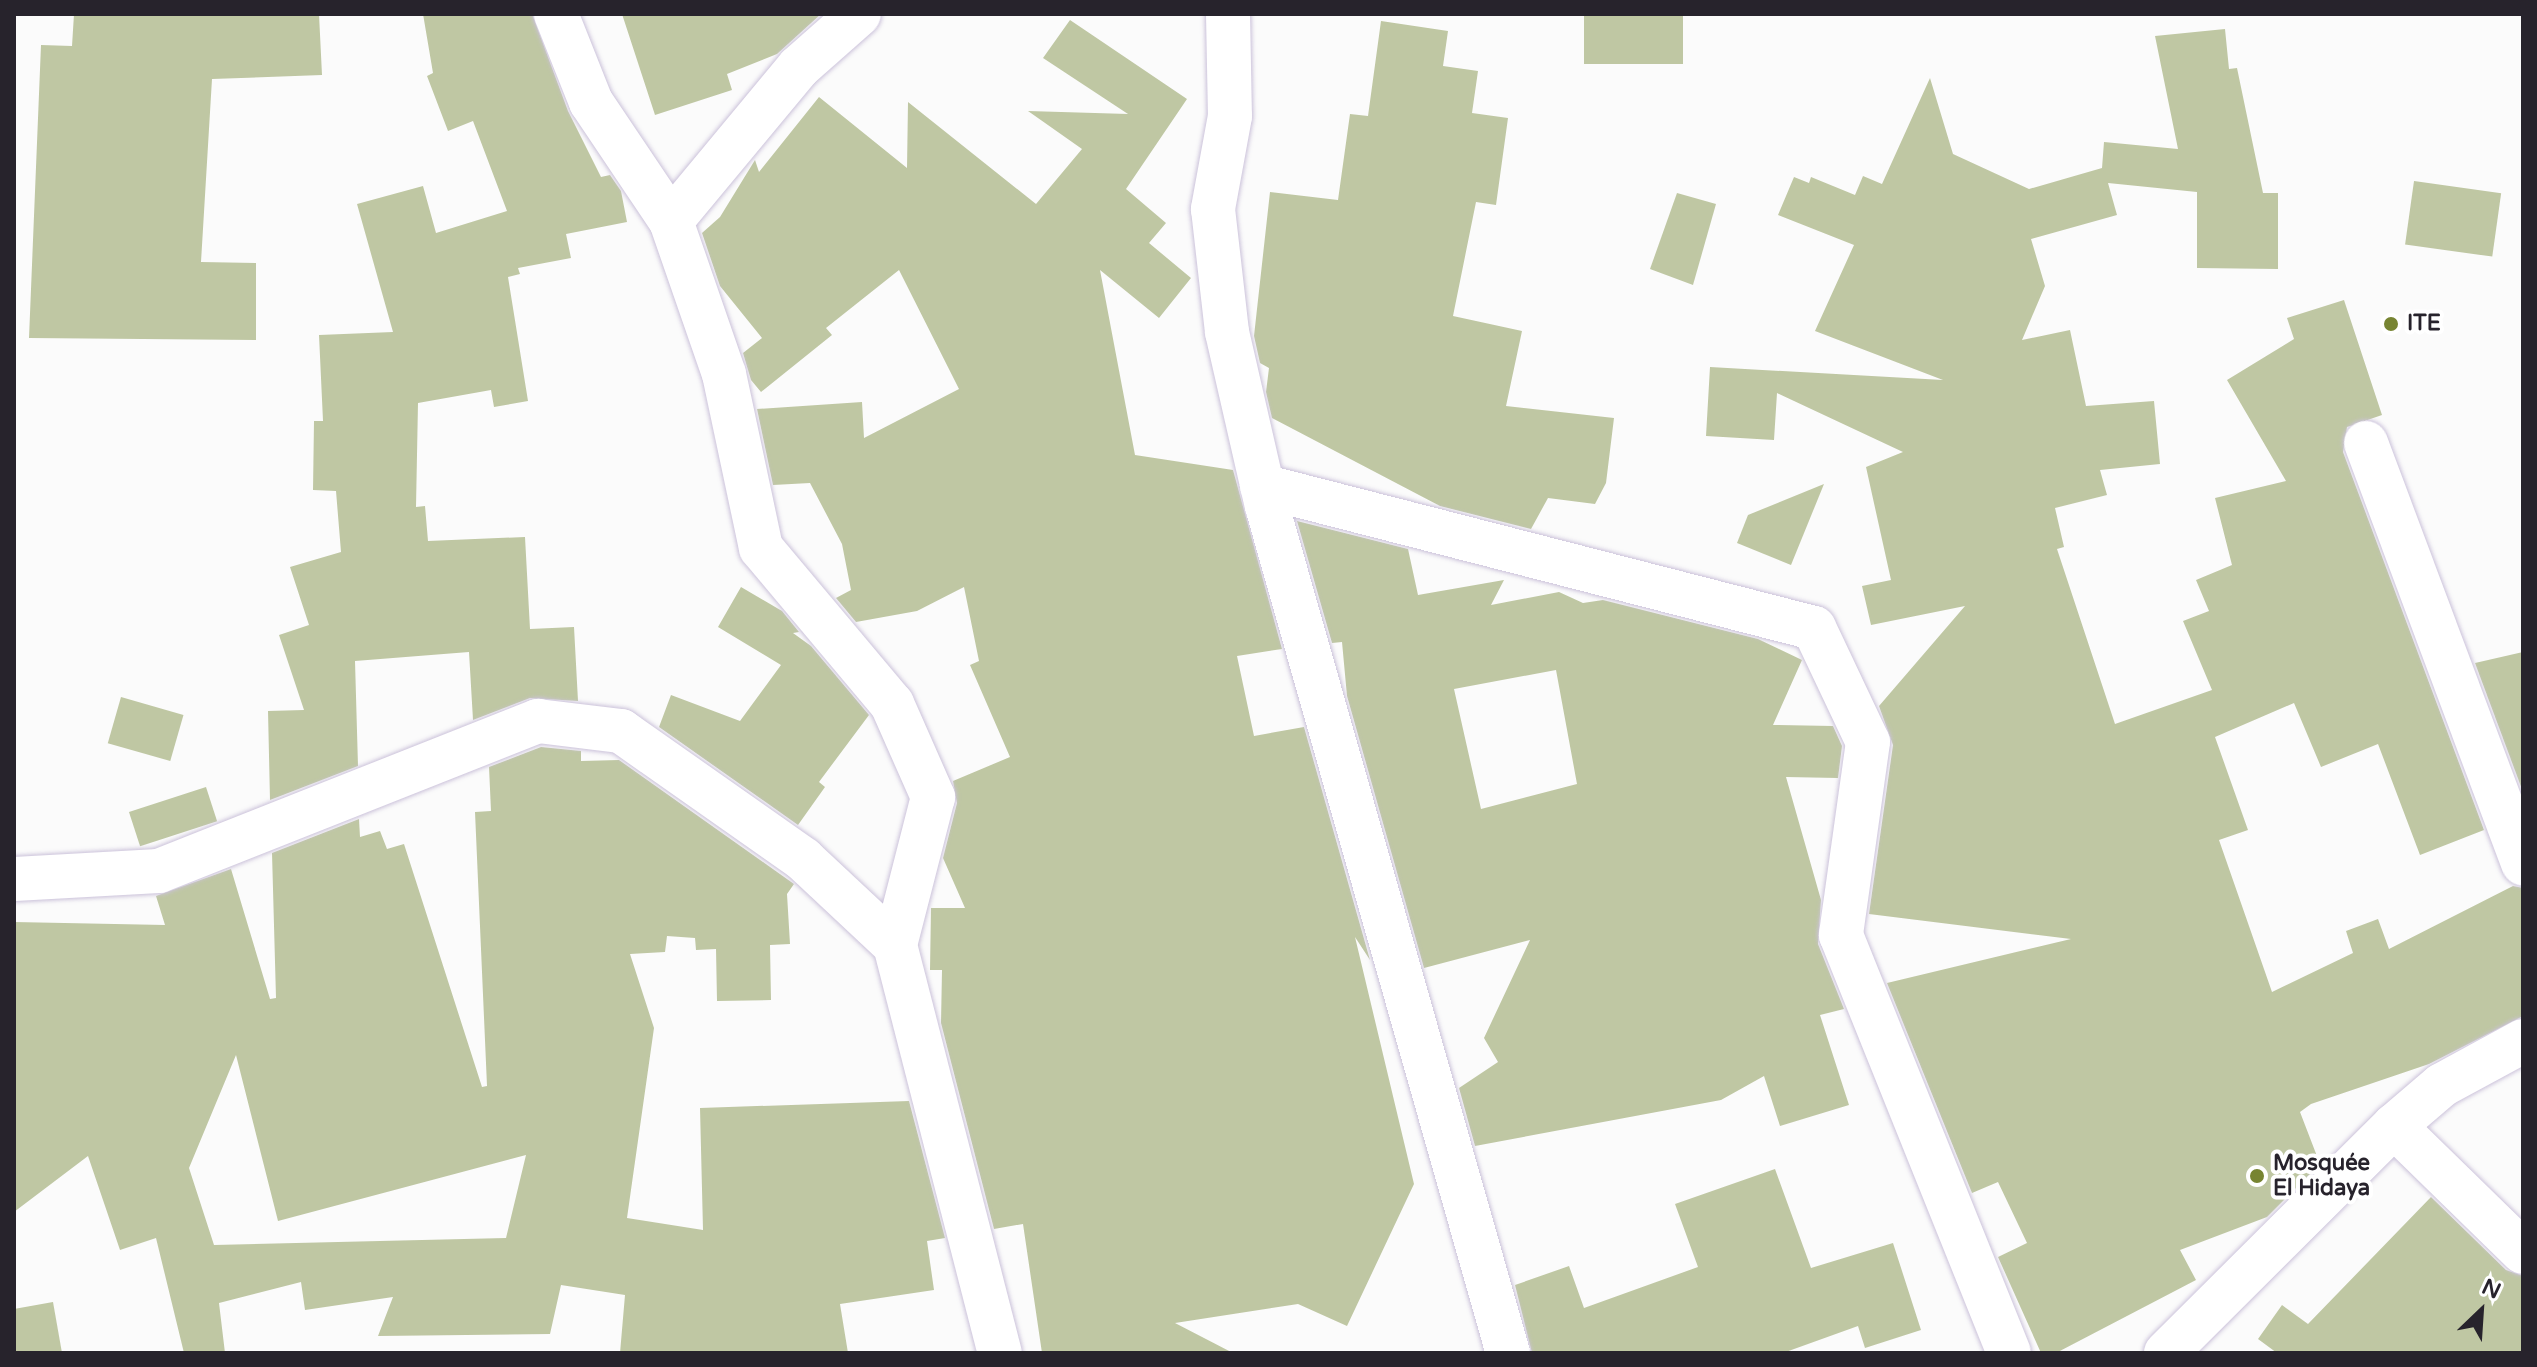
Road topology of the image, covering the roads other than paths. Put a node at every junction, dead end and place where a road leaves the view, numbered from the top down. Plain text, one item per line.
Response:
1 (556, 14) edge
2 (859, 14) edge
3 (1228, 14) edge
4 (671, 221) junction
5 (2366, 443) dead end
6 (1262, 486) junction
7 (2523, 864) edge
8 (14, 879) edge
9 (895, 945) junction
10 (2523, 1041) edge
11 (2394, 1126) junction
12 (2523, 1252) edge
13 (1000, 1353) edge
14 (1508, 1353) edge
15 (2009, 1353) edge
16 (2166, 1353) edge

1 - 4 street
2 - 4 street
3 - 6 street
4 - 9 street
5 - 7 street
6 - 14 street
6 - 15 street
8 - 9 street
9 - 13 street
10 - 11 street
11 - 12 street
11 - 16 street

